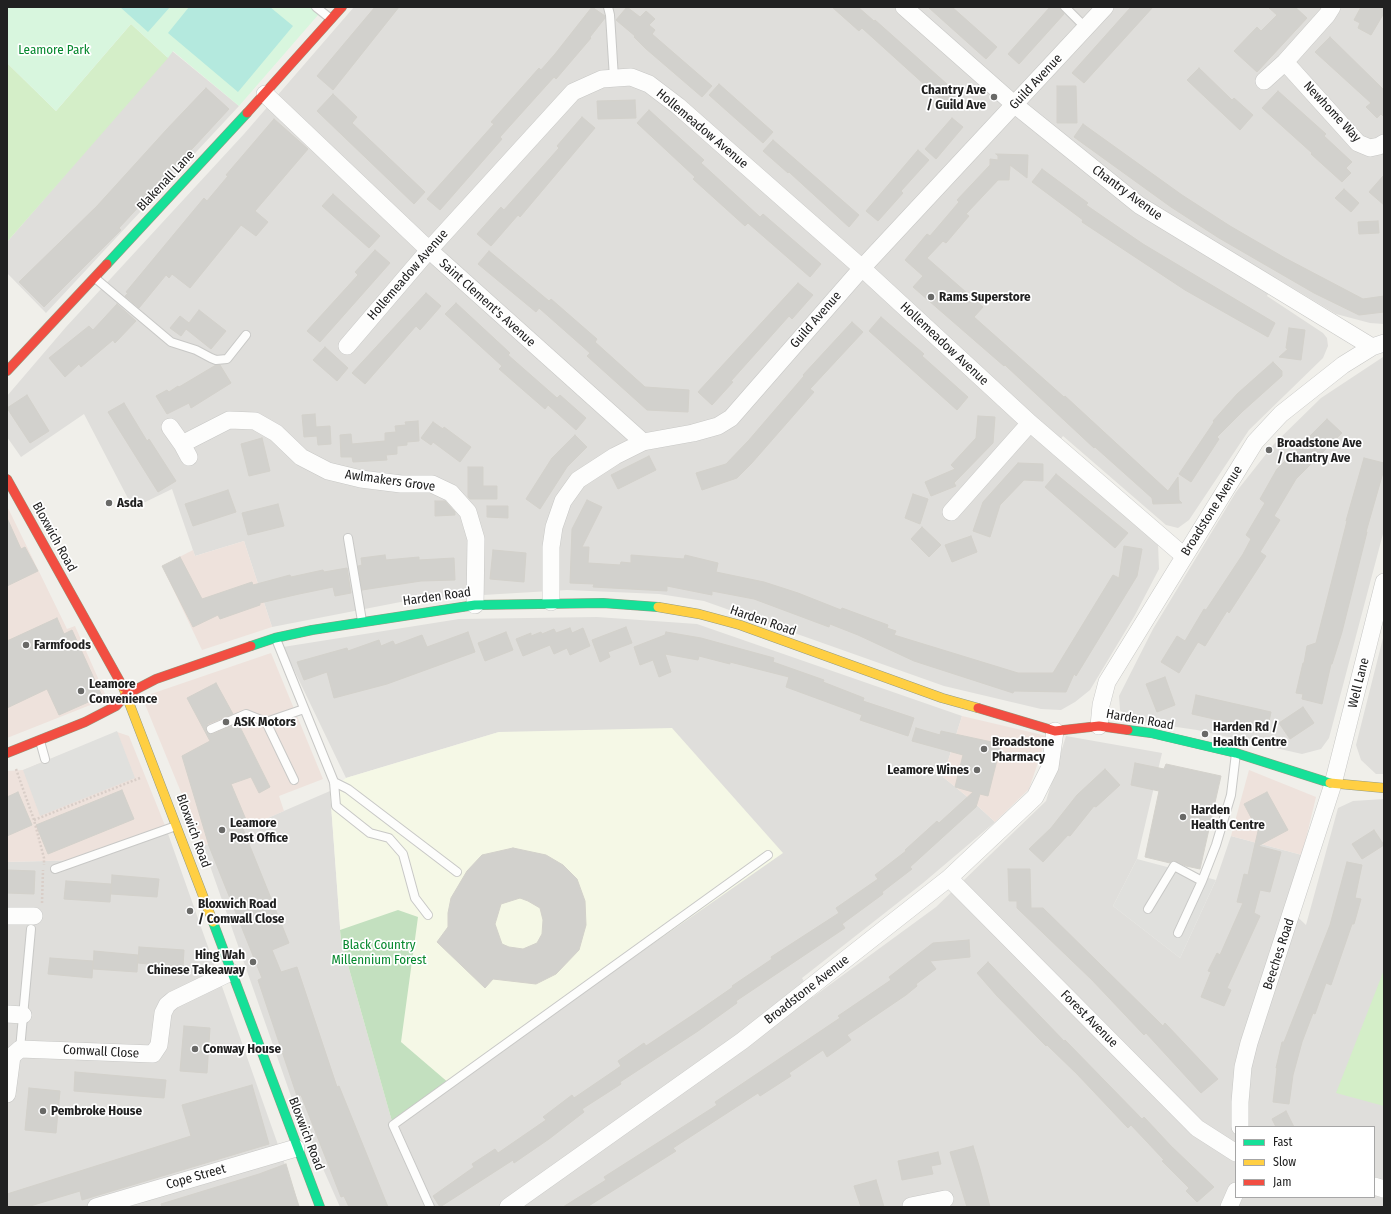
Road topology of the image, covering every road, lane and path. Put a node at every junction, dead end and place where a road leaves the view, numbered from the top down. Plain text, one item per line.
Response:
1 (316, 7) edge
2 (342, 7) edge
3 (608, 7) edge
4 (904, 7) edge
5 (1065, 7) edge
6 (1105, 7) edge
7 (1332, 7) edge
8 (331, 20) junction
9 (1086, 28) junction
10 (1286, 62) junction
11 (614, 78) junction
12 (1264, 81) dead end
13 (265, 94) junction
14 (1015, 105) junction
15 (1384, 143) edge
16 (428, 250) junction
17 (862, 268) junction
18 (95, 277) junction
19 (246, 336) dead end
20 (1378, 345) edge
21 (347, 346) dead end
22 (7, 371) edge
23 (1030, 423) junction
24 (170, 427) dead end
25 (643, 442) junction
26 (7, 479) edge
27 (951, 512) dead end
28 (348, 538) dead end
29 (1184, 556) junction
30 (1384, 582) edge
31 (550, 602) junction
32 (475, 605) junction
33 (363, 622) junction
34 (275, 638) junction
35 (127, 694) junction
36 (304, 709) junction
37 (266, 722) junction
38 (1099, 726) junction
39 (211, 729) dead end
40 (1055, 731) junction
41 (40, 740) junction
42 (8, 753) edge
43 (1236, 753) junction
44 (45, 759) dead end
45 (157, 771) junction
46 (294, 780) dead end
47 (334, 782) junction
48 (1333, 784) junction
49 (1384, 788) edge
50 (34, 820) junction
51 (177, 825) junction
52 (768, 855) dead end
53 (55, 869) dead end
54 (457, 872) dead end
55 (949, 878) junction
56 (1202, 881) junction
57 (1148, 909) dead end
58 (428, 915) dead end
59 (7, 916) edge
60 (36, 917) junction
61 (1178, 933) dead end
62 (232, 972) junction
63 (15, 1015) edge
64 (20, 1049) junction
65 (7, 1094) edge
66 (1240, 1126) edge
67 (296, 1148) junction
68 (1235, 1152) edge
69 (1235, 1193) edge
70 (934, 1203) edge
71 (911, 1206) edge
72 (96, 1207) edge
73 (320, 1207) edge
74 (430, 1207) edge
75 (508, 1207) edge
76 (1229, 1207) edge

1 - 8 lane
2 - 8 street, Blakenall Lane
3 - 11 lane
4 - 14 street, Chantry Avenue
5 - 9 lane
6 - 9 street, Guild Avenue
7 - 10 street
8 - 13 street, Blakenall Lane
9 - 14 street, Guild Avenue
10 - 12 street
10 - 15 street, Newhome Way
11 - 16 street, Hollemeadow Avenue
11 - 17 street, Hollemeadow Avenue
13 - 16 street, Saint Clement's Avenue
13 - 18 street, Blakenall Lane
14 - 17 street, Guild Avenue
14 - 20 street, Chantry Avenue
16 - 21 street, Hollemeadow Avenue
16 - 25 street, Saint Clement's Avenue
17 - 23 street, Hollemeadow Avenue
17 - 25 street, Guild Avenue
18 - 19 lane
18 - 22 street, Blakenall Lane
20 - 29 street, Broadstone Avenue
23 - 27 street
23 - 29 street, Hollemeadow Avenue
24 - 32 street, Awlmakers Grove
25 - 31 street, Guild Avenue
26 - 35 street, Bloxwich Road
28 - 33 lane
29 - 38 street, Broadstone Avenue
30 - 48 street, Well Lane
31 - 32 street, Harden Road
31 - 40 street, Harden Road
32 - 33 street, Harden Road
33 - 34 street, Harden Road
34 - 35 street, Harden Road
34 - 36 lane
35 - 41 street, Harden Road
35 - 45 street, Bloxwich Road
36 - 37 lane
36 - 47 lane
37 - 39 lane
37 - 46 lane
38 - 40 street, Harden Road
38 - 43 street, Harden Road
40 - 55 street, Broadstone Avenue
41 - 42 street, Harden Road
41 - 44 lane
42 - 50 path
43 - 48 street, Harden Road
43 - 56 lane
45 - 50 path
45 - 51 street, Bloxwich Road
47 - 54 lane
47 - 58 lane
48 - 49 street, Harden Road
48 - 66 street, Beeches Road
50 - 60 path
51 - 53 lane
51 - 62 street, Bloxwich Road
52 - 74 lane
55 - 68 street, Forest Avenue
55 - 75 street, Broadstone Avenue
56 - 57 lane
56 - 61 lane
59 - 60 street
60 - 63 lane
62 - 64 street, Comwall Close
62 - 67 street, Bloxwich Road
63 - 64 lane
64 - 65 street
67 - 72 street, Cope Street
67 - 73 street, Bloxwich Road
69 - 76 street
70 - 71 street

